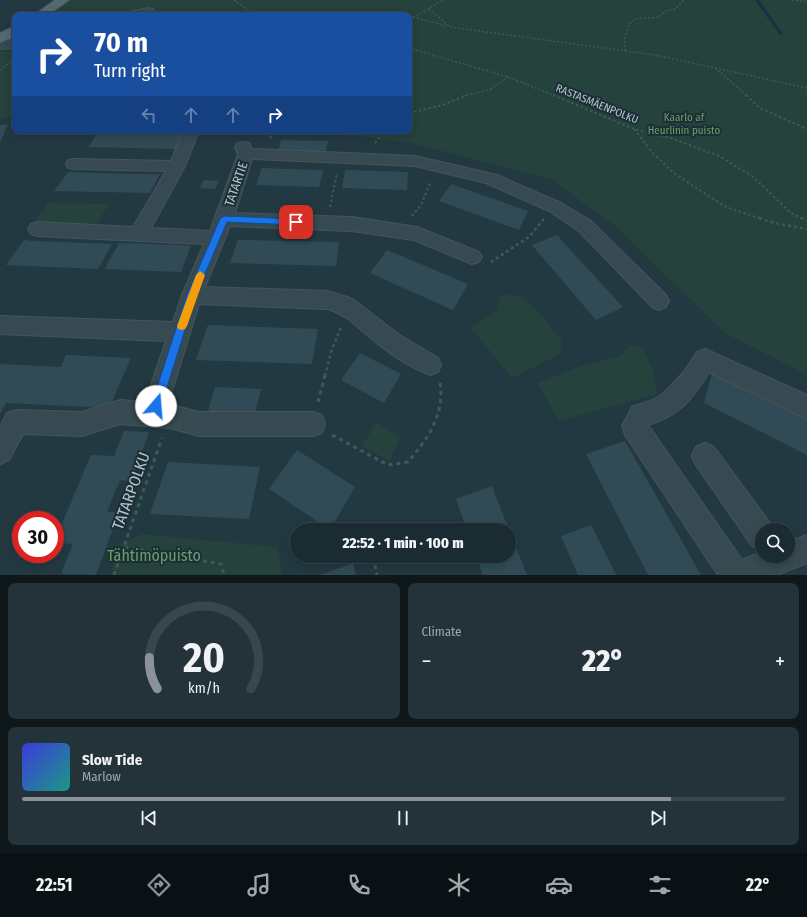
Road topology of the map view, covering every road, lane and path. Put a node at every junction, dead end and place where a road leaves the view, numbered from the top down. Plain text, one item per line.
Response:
1 (63, 0) edge
2 (234, 0) edge
3 (443, 0) edge
4 (684, 0) edge
5 (792, 0) edge
6 (807, 2) edge
7 (428, 9) junction
8 (149, 11) dead end
9 (45, 12) edge
10 (144, 12) edge
11 (251, 12) edge
12 (413, 17) joint
13 (450, 27) junction
14 (12, 32) edge
15 (0, 39) edge
16 (12, 39) edge
17 (12, 44) edge
18 (0, 45) edge
19 (412, 49) edge
20 (417, 50) junction
21 (625, 51) junction
22 (412, 53) edge
23 (12, 60) edge
24 (714, 68) junction
25 (0, 70) edge
26 (508, 77) junction
27 (807, 88) edge
28 (412, 112) edge
29 (634, 129) junction
30 (807, 129) edge
31 (190, 134) edge
32 (382, 134) edge
33 (373, 146) dead end
34 (340, 158) junction
35 (74, 164) dead end
36 (177, 166) junction
37 (436, 166) junction
38 (555, 207) junction
39 (224, 219) junction
40 (807, 221) edge
41 (327, 224) junction
42 (37, 229) dead end
43 (807, 229) edge
44 (395, 231) junction
45 (138, 234) junction
46 (216, 238) junction
47 (472, 257) joint
48 (192, 295) junction
49 (659, 301) dead end
50 (351, 309) junction
51 (0, 325) edge
52 (180, 332) junction
53 (430, 365) joint
54 (807, 407) edge
55 (162, 415) junction
56 (313, 424) junction
57 (0, 451) edge
58 (705, 456) dead end
59 (755, 526) edge
60 (124, 547) junction
61 (807, 548) edge
62 (795, 552) edge
63 (767, 563) edge
64 (375, 565) dead end
65 (114, 575) edge
66 (224, 575) edge
67 (378, 575) edge
68 (735, 575) edge
69 (742, 575) edge

1 - 9 main road
2 - 11 path
3 - 7 path
4 - 21 path
5 - 6 path
7 - 12 path
7 - 13 path
8 - 10 street
12 - 13 path
13 - 21 path
14 - 15 main road
16 - 18 main road
17 - 18 street
19 - 20 path, RASTASMÄENPOLKU
20 - 22 path
20 - 26 path, RASTASMÄENPOLKU
21 - 24 path
23 - 25 path
24 - 27 path
24 - 30 path
26 - 28 path
26 - 29 path, RASTASMÄENPOLKU
29 - 40 path, RASTASMÄENPOLKU
29 - 43 path
31 - 36 street
32 - 33 path
34 - 37 street
34 - 39 street, TATARTIE
34 - 41 path
35 - 36 street
36 - 45 street
37 - 38 street
37 - 44 path
38 - 47 path
38 - 49 street
39 - 41 street
39 - 46 street, TATARTIE
41 - 44 street
42 - 45 street
44 - 47 street
45 - 46 street
46 - 48 street, TATARTIE
48 - 50 street
48 - 52 street, TATARTIE
50 - 53 street
50 - 56 path
51 - 52 street
52 - 55 street, TATARTIE
53 - 56 path
54 - 68 street
55 - 56 street
55 - 57 street
55 - 60 path, TATARPOLKU
58 - 59 street
60 - 65 path, TATARPOLKU
60 - 66 path
61 - 62 street
63 - 69 street
64 - 67 path

